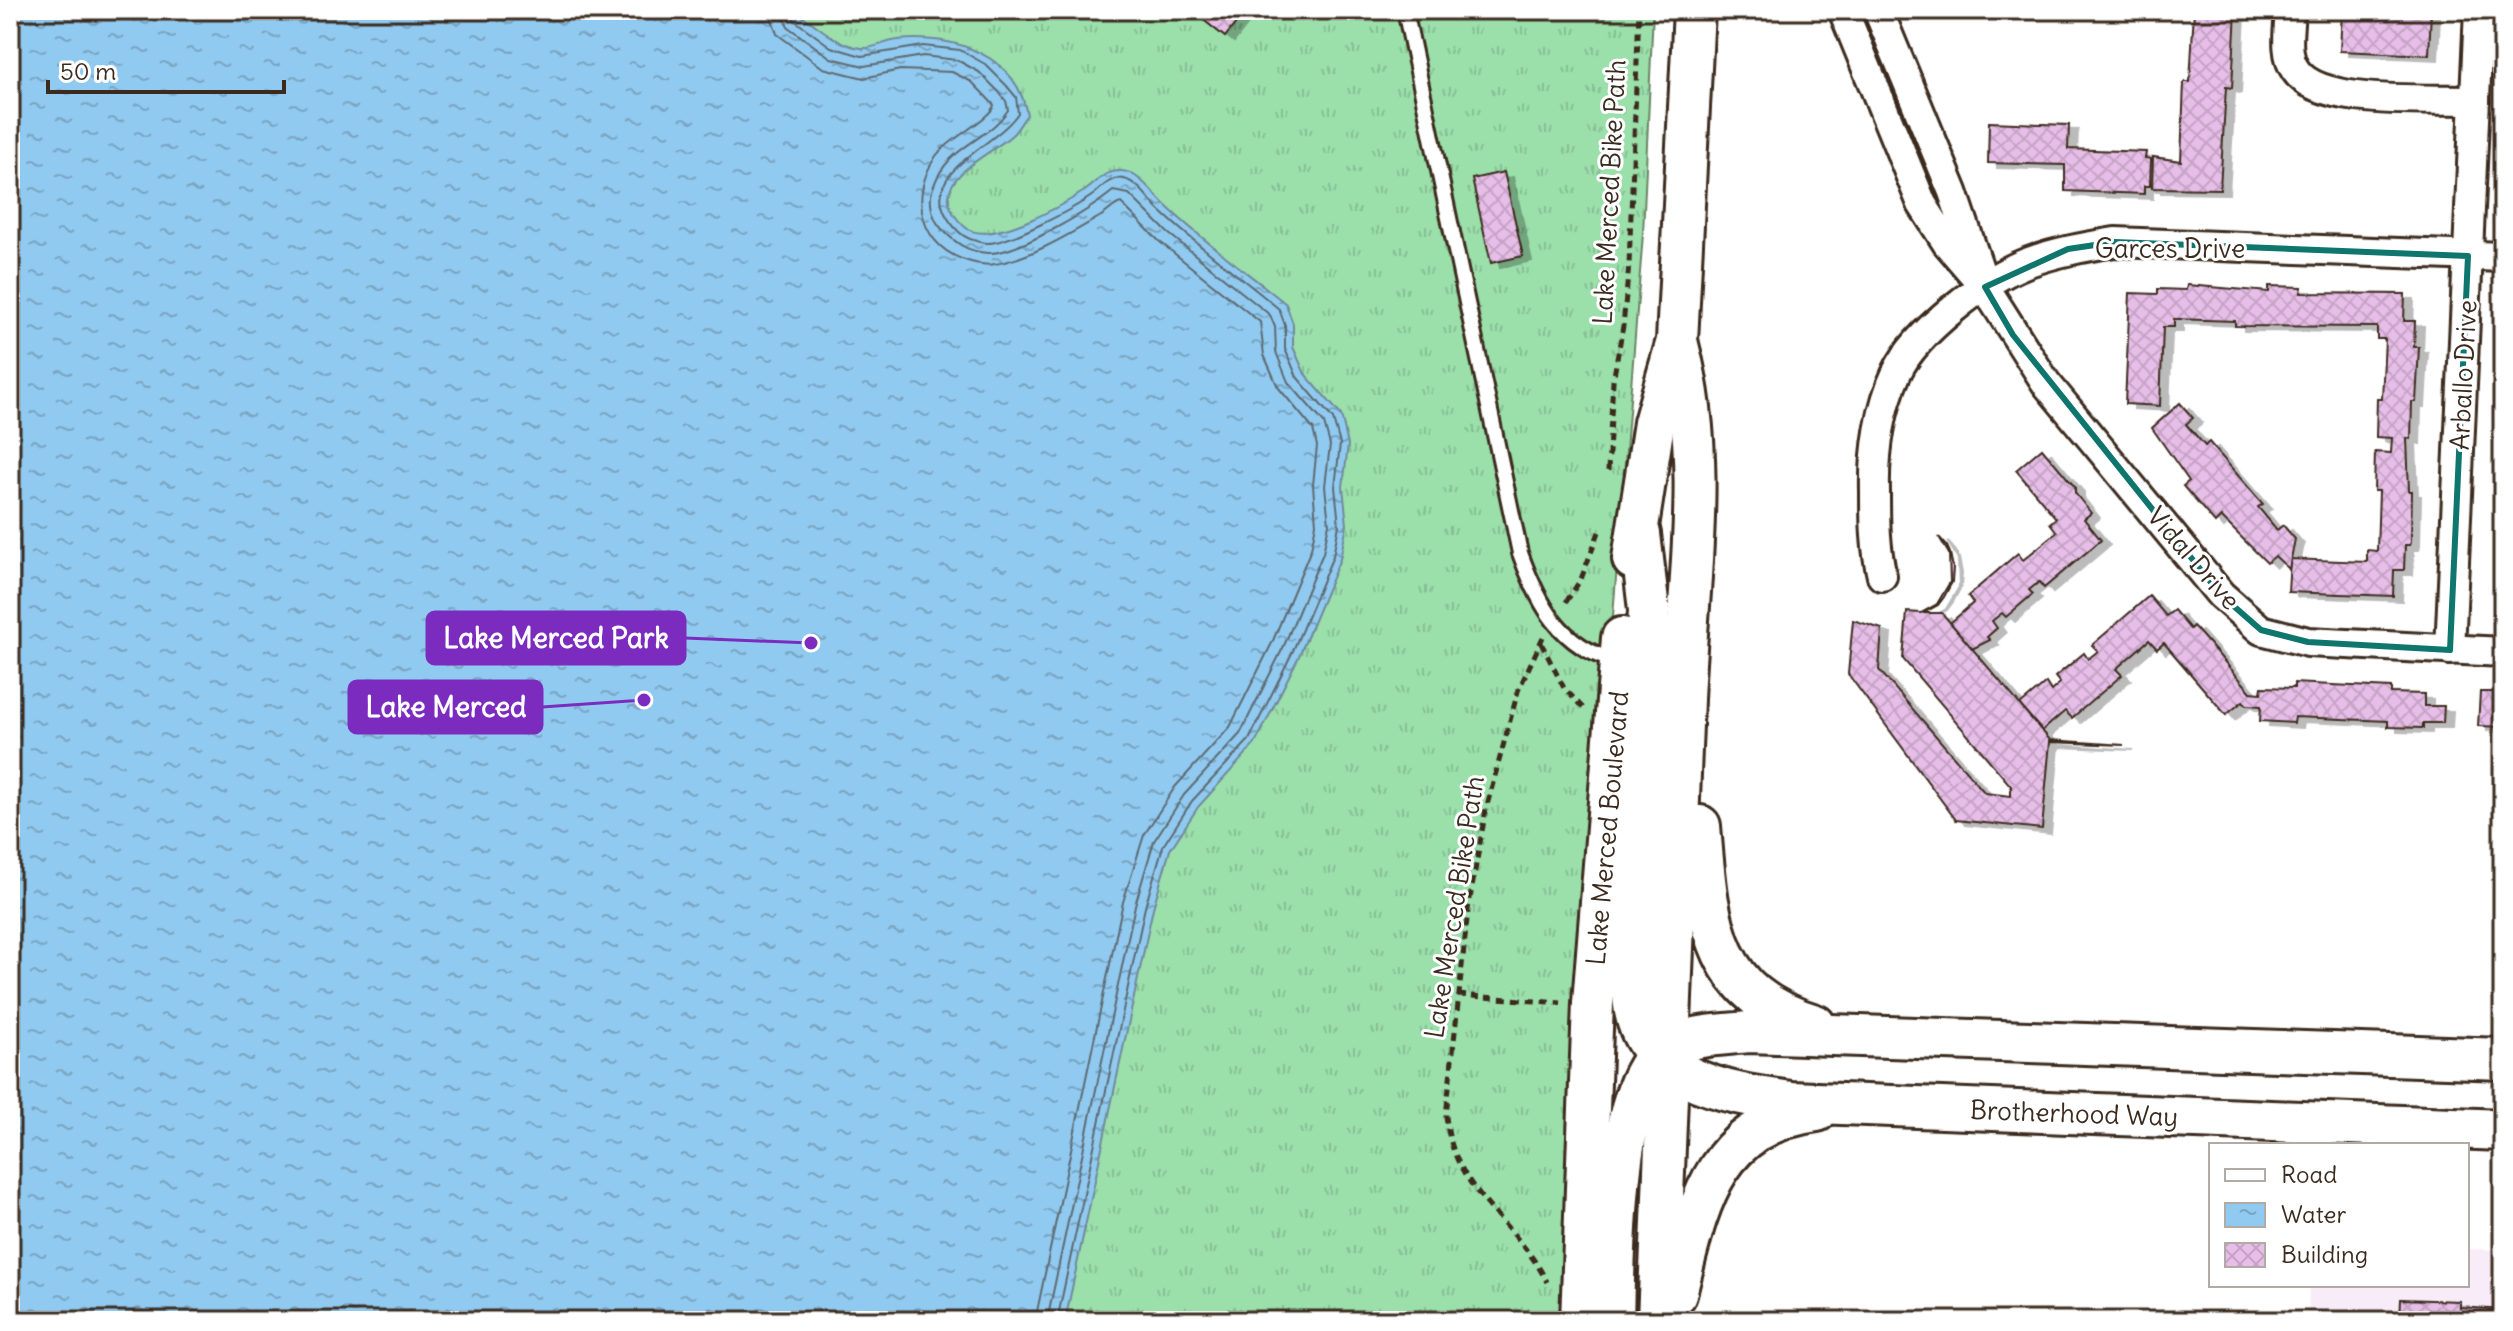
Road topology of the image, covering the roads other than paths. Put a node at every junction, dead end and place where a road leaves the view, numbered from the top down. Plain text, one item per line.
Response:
1 (1405, 10) edge
2 (1694, 10) edge
3 (1843, 10) edge
4 (1878, 10) edge
5 (2290, 10) edge
6 (2479, 10) edge
7 (2475, 100) junction
8 (2468, 256) junction
9 (2503, 257) edge
10 (1985, 287) junction
11 (1677, 341) junction
12 (1640, 534) junction
13 (1882, 576) dead end
14 (2450, 650) junction
15 (2503, 652) edge
16 (1685, 654) junction
17 (1620, 662) junction
18 (1886, 1036) junction
19 (1665, 1056) junction
20 (2503, 1059) edge
21 (1885, 1106) junction
22 (2503, 1130) edge
23 (1581, 1321) edge
24 (1613, 1321) edge
25 (1658, 1321) edge
26 (1668, 1321) edge

1 - 17 lane
2 - 11 main road, Lake Merced Boulevard
3 - 10 street, Vidal Drive
4 - 10 street, Vidal Drive
5 - 7 street
6 - 7 street, Arballo Drive
7 - 8 street, Arballo Drive
8 - 9 street, Garces Drive
8 - 10 street, Garces Drive
8 - 14 street, Arballo Drive
10 - 13 street, Garces Drive
10 - 14 street, Vidal Drive
11 - 12 main road, Lake Merced Boulevard
11 - 16 main road, Lake Merced Boulevard
12 - 17 main road, Lake Merced Boulevard
12 - 19 main road
14 - 15 street, Vidal Drive
16 - 18 main road
16 - 19 main road, Lake Merced Boulevard
17 - 23 main road, Lake Merced Boulevard
18 - 19 main road
18 - 20 main road
19 - 21 main road
19 - 24 main road
19 - 25 main road, Lake Merced Boulevard
21 - 22 main road, Brotherhood Way
21 - 26 main road

